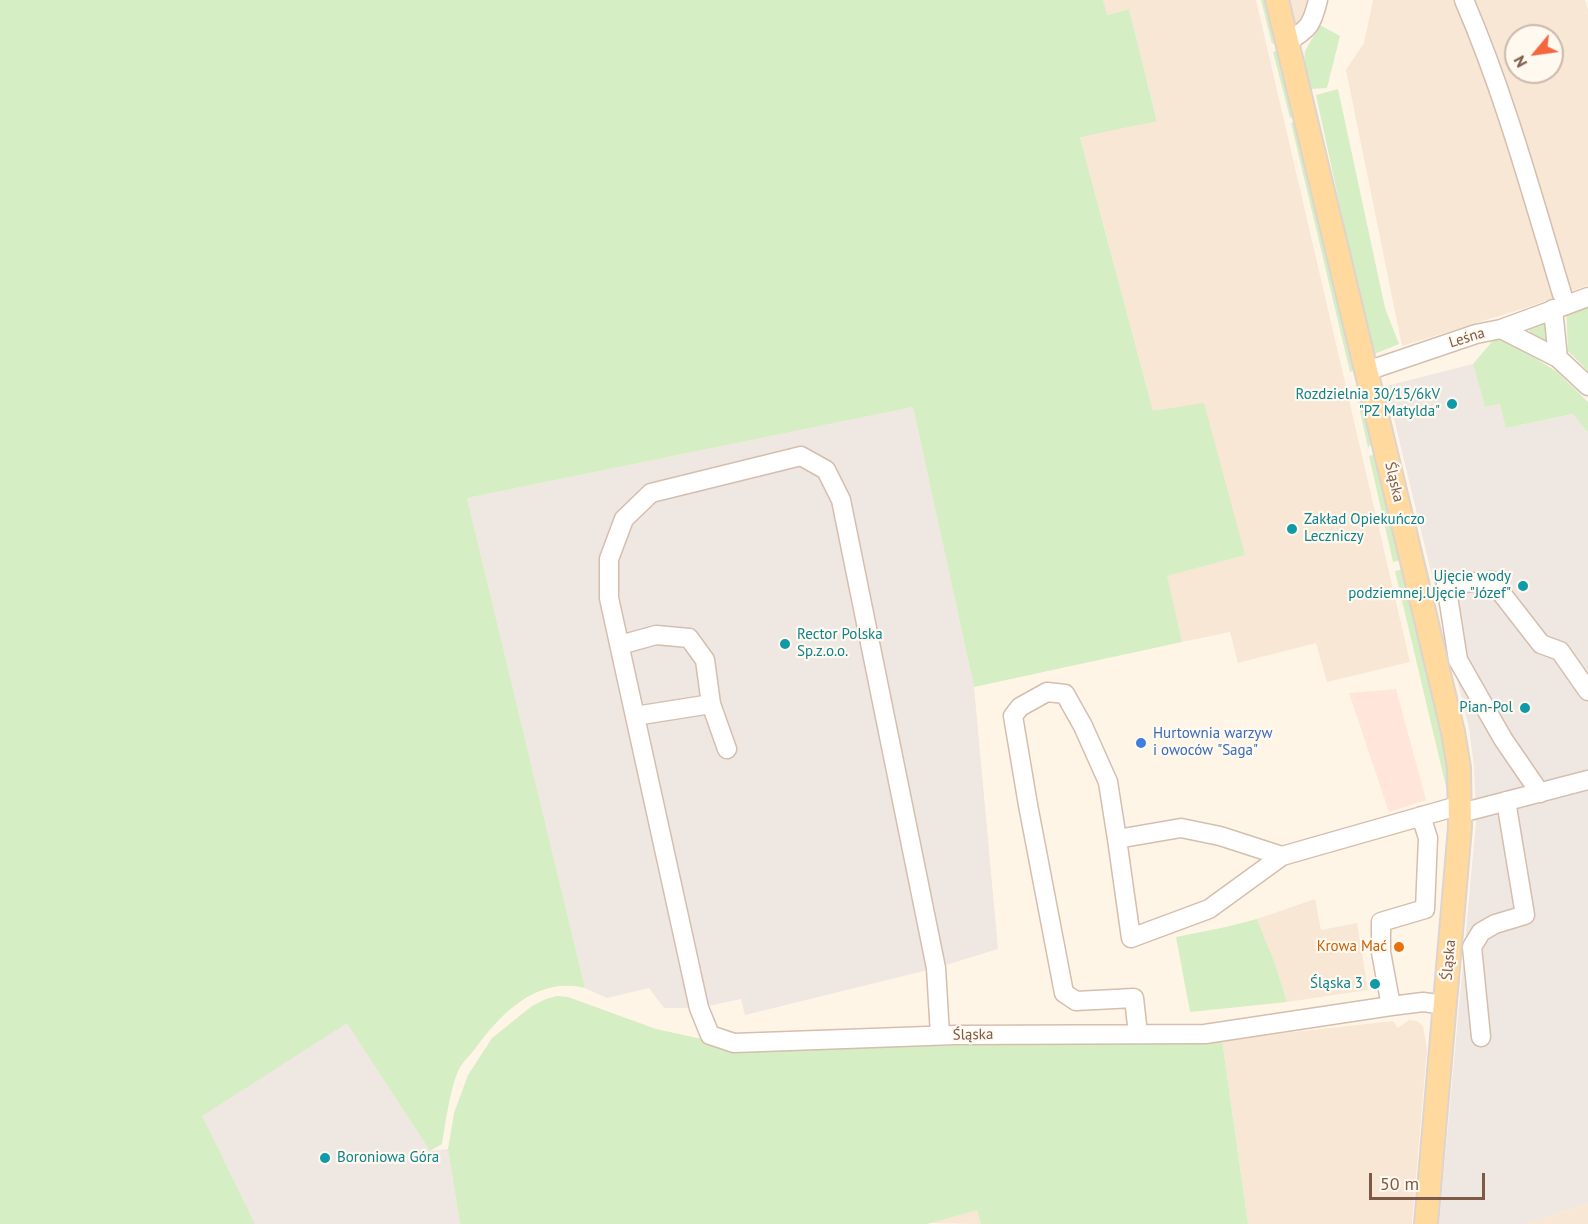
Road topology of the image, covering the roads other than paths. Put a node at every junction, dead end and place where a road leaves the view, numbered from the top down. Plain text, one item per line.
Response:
1 (1277, 0) edge
2 (1318, 0) edge
3 (1464, 0) edge
4 (1287, 42) junction
5 (1588, 297) edge
6 (1558, 302) junction
7 (1501, 328) junction
8 (1558, 358) junction
9 (1367, 371) junction
10 (1588, 386) edge
11 (620, 645) junction
12 (1588, 691) edge
13 (711, 704) junction
14 (635, 716) junction
15 (727, 749) dead end
16 (1588, 780) edge
17 (1540, 793) junction
18 (1506, 801) junction
19 (1461, 809) junction
20 (1422, 816) junction
21 (1117, 839) junction
22 (1282, 856) junction
23 (1445, 1005) junction
24 (1391, 1006) junction
25 (1138, 1034) junction
26 (940, 1035) junction
27 (1481, 1037) dead end
28 (1426, 1224) edge

1 - 4 main road, Śląska
2 - 4 street
3 - 6 street
4 - 9 main road, Śląska
5 - 6 street
6 - 7 street
6 - 8 street
7 - 8 street, Leśna
7 - 9 street, Leśna
8 - 10 street, Leśna
9 - 19 main road, Śląska
11 - 13 street
11 - 14 street, Śląska
11 - 26 street, Śląska
12 - 17 street
13 - 14 street
13 - 15 street
14 - 26 street, Śląska
16 - 17 street
17 - 18 street
18 - 19 street
18 - 27 street
19 - 20 street
19 - 23 main road, Śląska
20 - 22 street
20 - 24 street
21 - 22 street
21 - 22 street
21 - 25 street
23 - 24 street, Śląska
23 - 28 main road, Śląska
24 - 25 street, Śląska
25 - 26 street, Śląska

